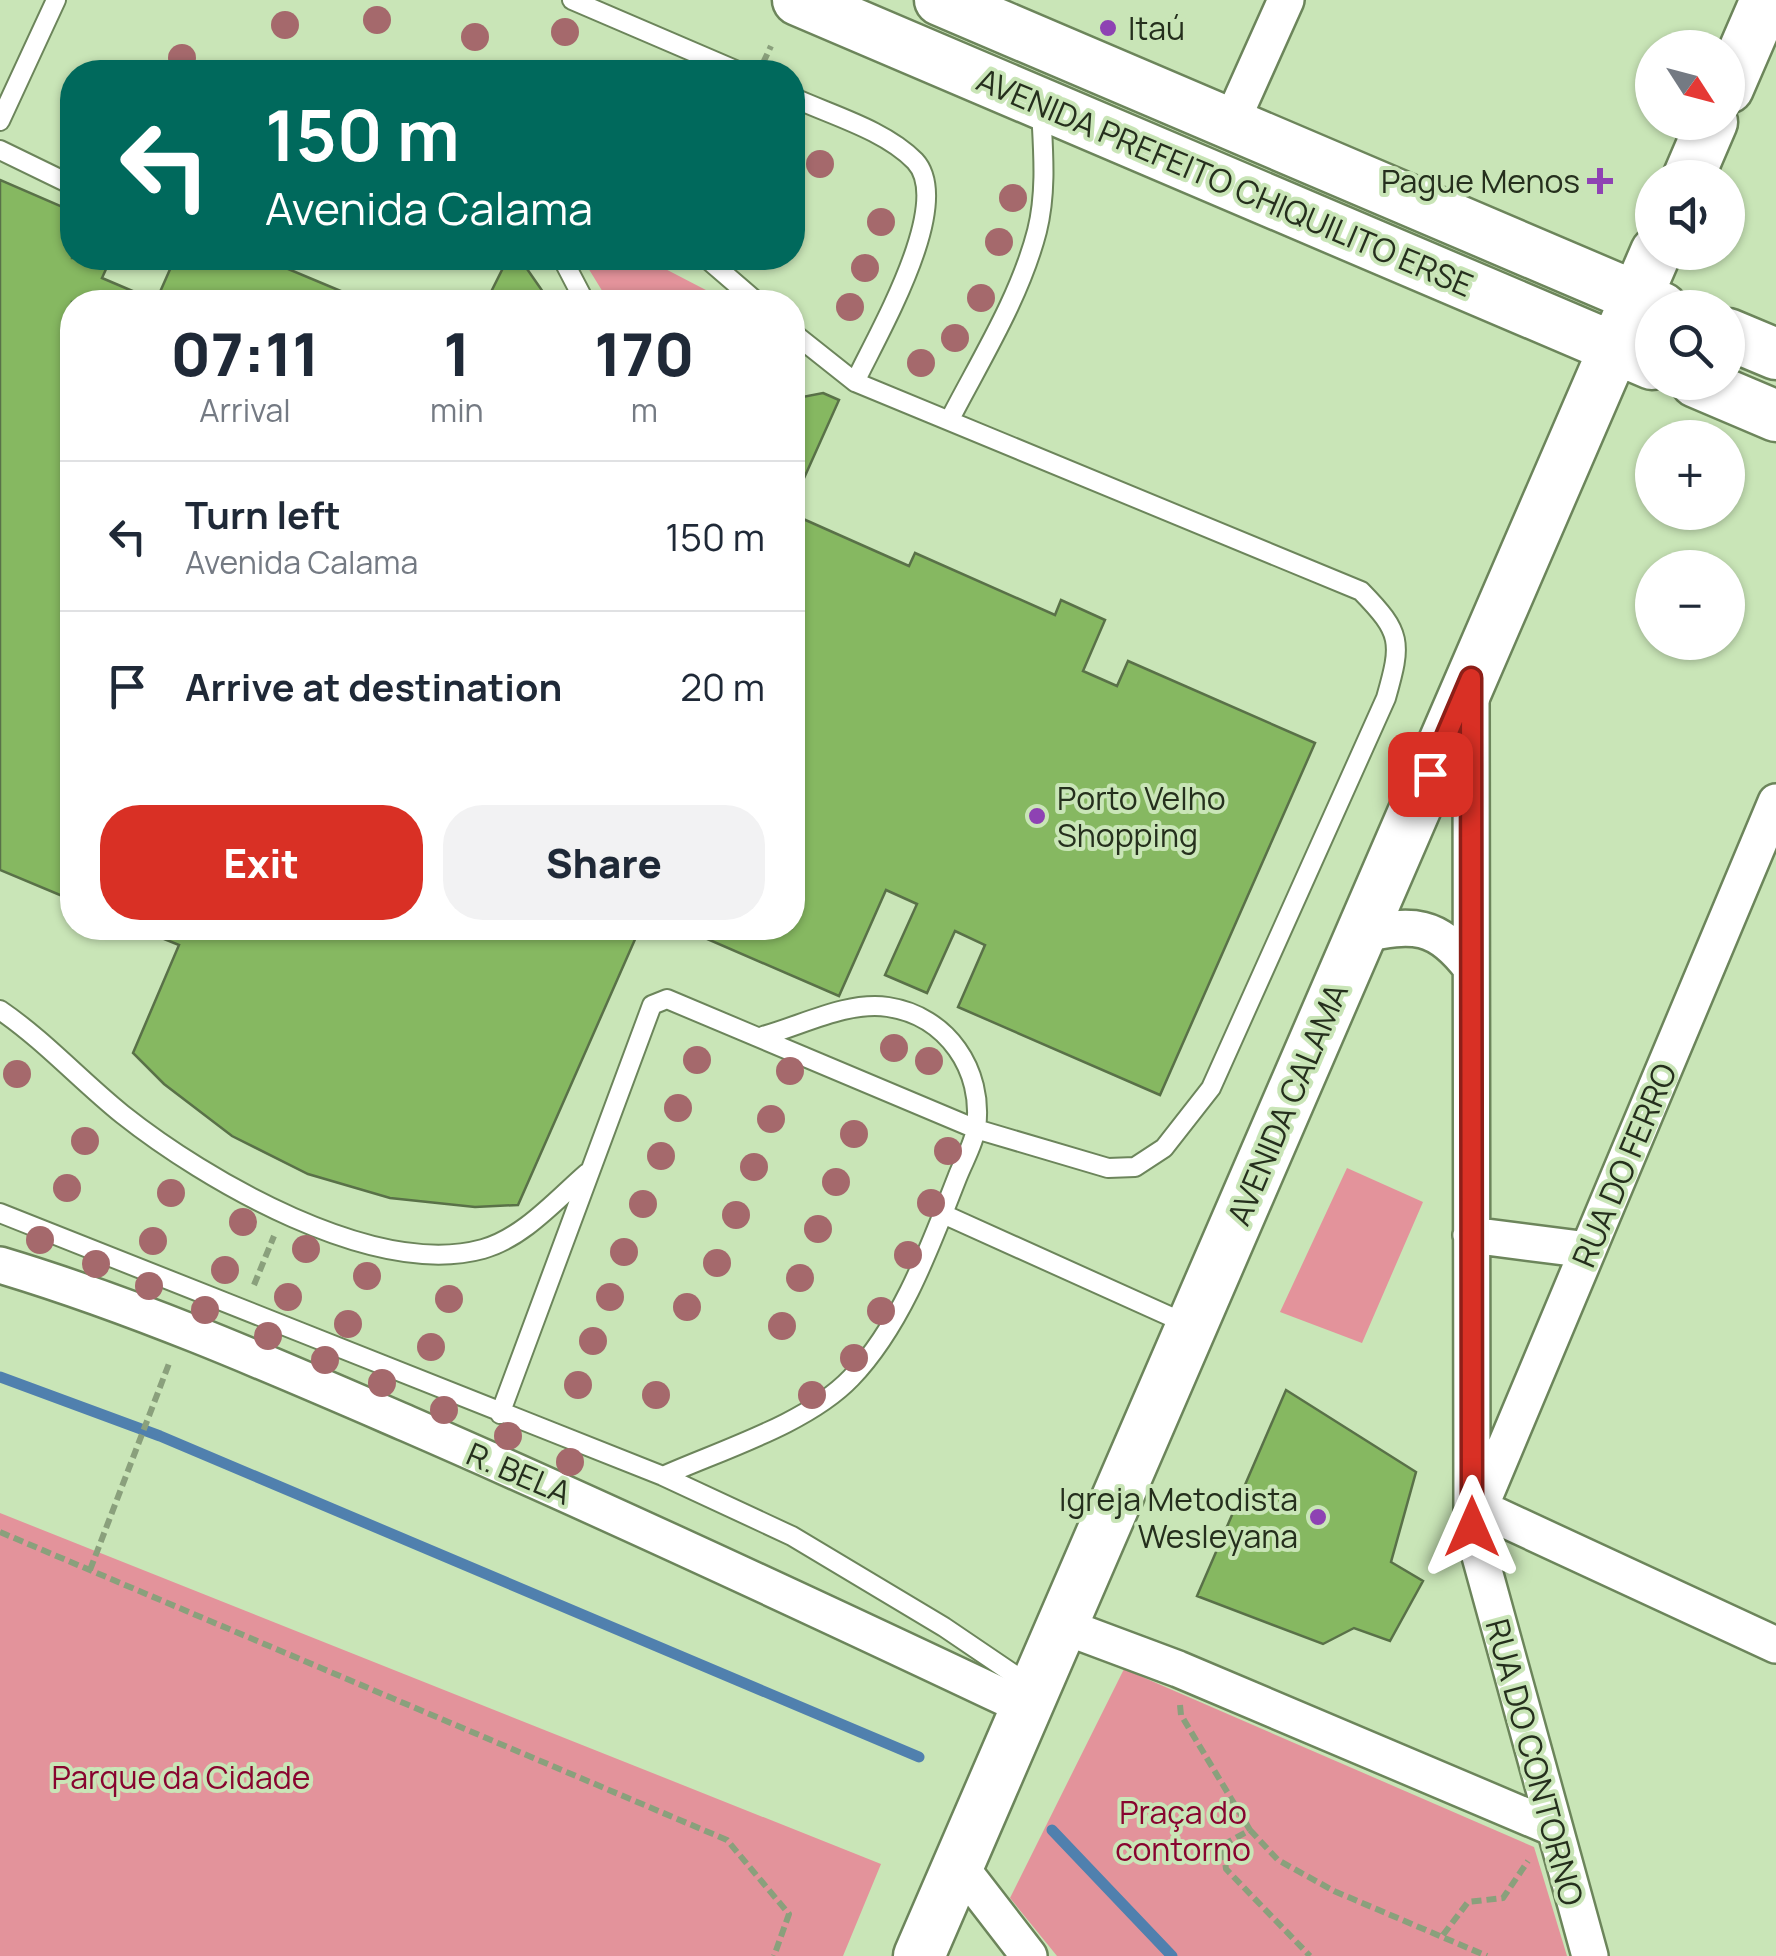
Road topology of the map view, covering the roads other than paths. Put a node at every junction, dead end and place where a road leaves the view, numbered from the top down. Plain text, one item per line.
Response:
1 (56, 0) edge
2 (572, 0) edge
3 (798, 0) edge
4 (940, 0) edge
5 (1286, 0) edge
6 (1766, 0) edge
7 (1745, 49) edge
8 (712, 60) edge
9 (805, 104) edge
10 (1040, 104) junction
11 (0, 122) edge
12 (1230, 124) junction
13 (0, 150) edge
14 (60, 179) edge
15 (720, 270) edge
16 (1651, 286) edge
17 (743, 290) edge
18 (1745, 341) edge
19 (805, 342) edge
20 (1776, 354) edge
21 (1633, 356) edge
22 (855, 382) junction
23 (1738, 400) edge
24 (1776, 416) edge
25 (950, 419) junction
26 (1471, 678) junction
27 (1776, 802) edge
28 (1360, 936) junction
29 (1472, 968) junction
30 (0, 1010) edge
31 (764, 1036) junction
32 (976, 1130) junction
33 (588, 1172) junction
34 (0, 1213) edge
35 (943, 1214) junction
36 (1471, 1235) junction
37 (1588, 1250) junction
38 (0, 1265) edge
39 (1192, 1326) junction
40 (500, 1414) junction
41 (663, 1476) junction
42 (1476, 1517) junction
43 (1063, 1626) junction
44 (1776, 1645) edge
45 (1031, 1698) junction
46 (1551, 1827) junction
47 (958, 1864) junction
48 (1595, 1953) edge
49 (918, 1956) edge
50 (1029, 1956) edge

1 - 11 lane
2 - 8 lane
3 - 10 main road, AVENIDA PREFEITO CHIQUILITO ERSE
4 - 12 main road, AVENIDA PREFEITO CHIQUILITO ERSE
5 - 12 street
6 - 7 main road
9 - 22 lane
10 - 21 main road, AVENIDA PREFEITO CHIQUILITO ERSE
10 - 25 lane
12 - 16 main road, AVENIDA PREFEITO CHIQUILITO ERSE
13 - 14 lane
15 - 17 lane
16 - 21 main road, AVENIDA CALAMA
18 - 20 main road
19 - 22 lane
21 - 26 main road, AVENIDA CALAMA
22 - 25 lane
23 - 24 main road
25 - 32 lane
26 - 28 main road, AVENIDA CALAMA
26 - 29 street, RUA DO CONTORNO
27 - 37 street, RUA DO FERRO
28 - 29 street
28 - 39 main road, AVENIDA CALAMA
29 - 36 street, RUA DO CONTORNO
30 - 33 lane
31 - 32 lane
31 - 32 lane
31 - 33 lane
32 - 35 lane
33 - 40 lane
34 - 40 lane
35 - 39 lane
35 - 41 lane
36 - 37 street
36 - 42 street, RUA DO CONTORNO
37 - 42 street, RUA DO FERRO
38 - 45 street, R. BELA
39 - 43 main road, AVENIDA CALAMA
40 - 41 lane
41 - 45 lane
42 - 44 street
42 - 46 street, RUA DO CONTORNO
43 - 45 main road, AVENIDA CALAMA
43 - 46 street
45 - 47 main road, AVENIDA CALAMA
46 - 48 street, RUA DO CONTORNO
47 - 49 main road, AVENIDA CALAMA
47 - 50 street

